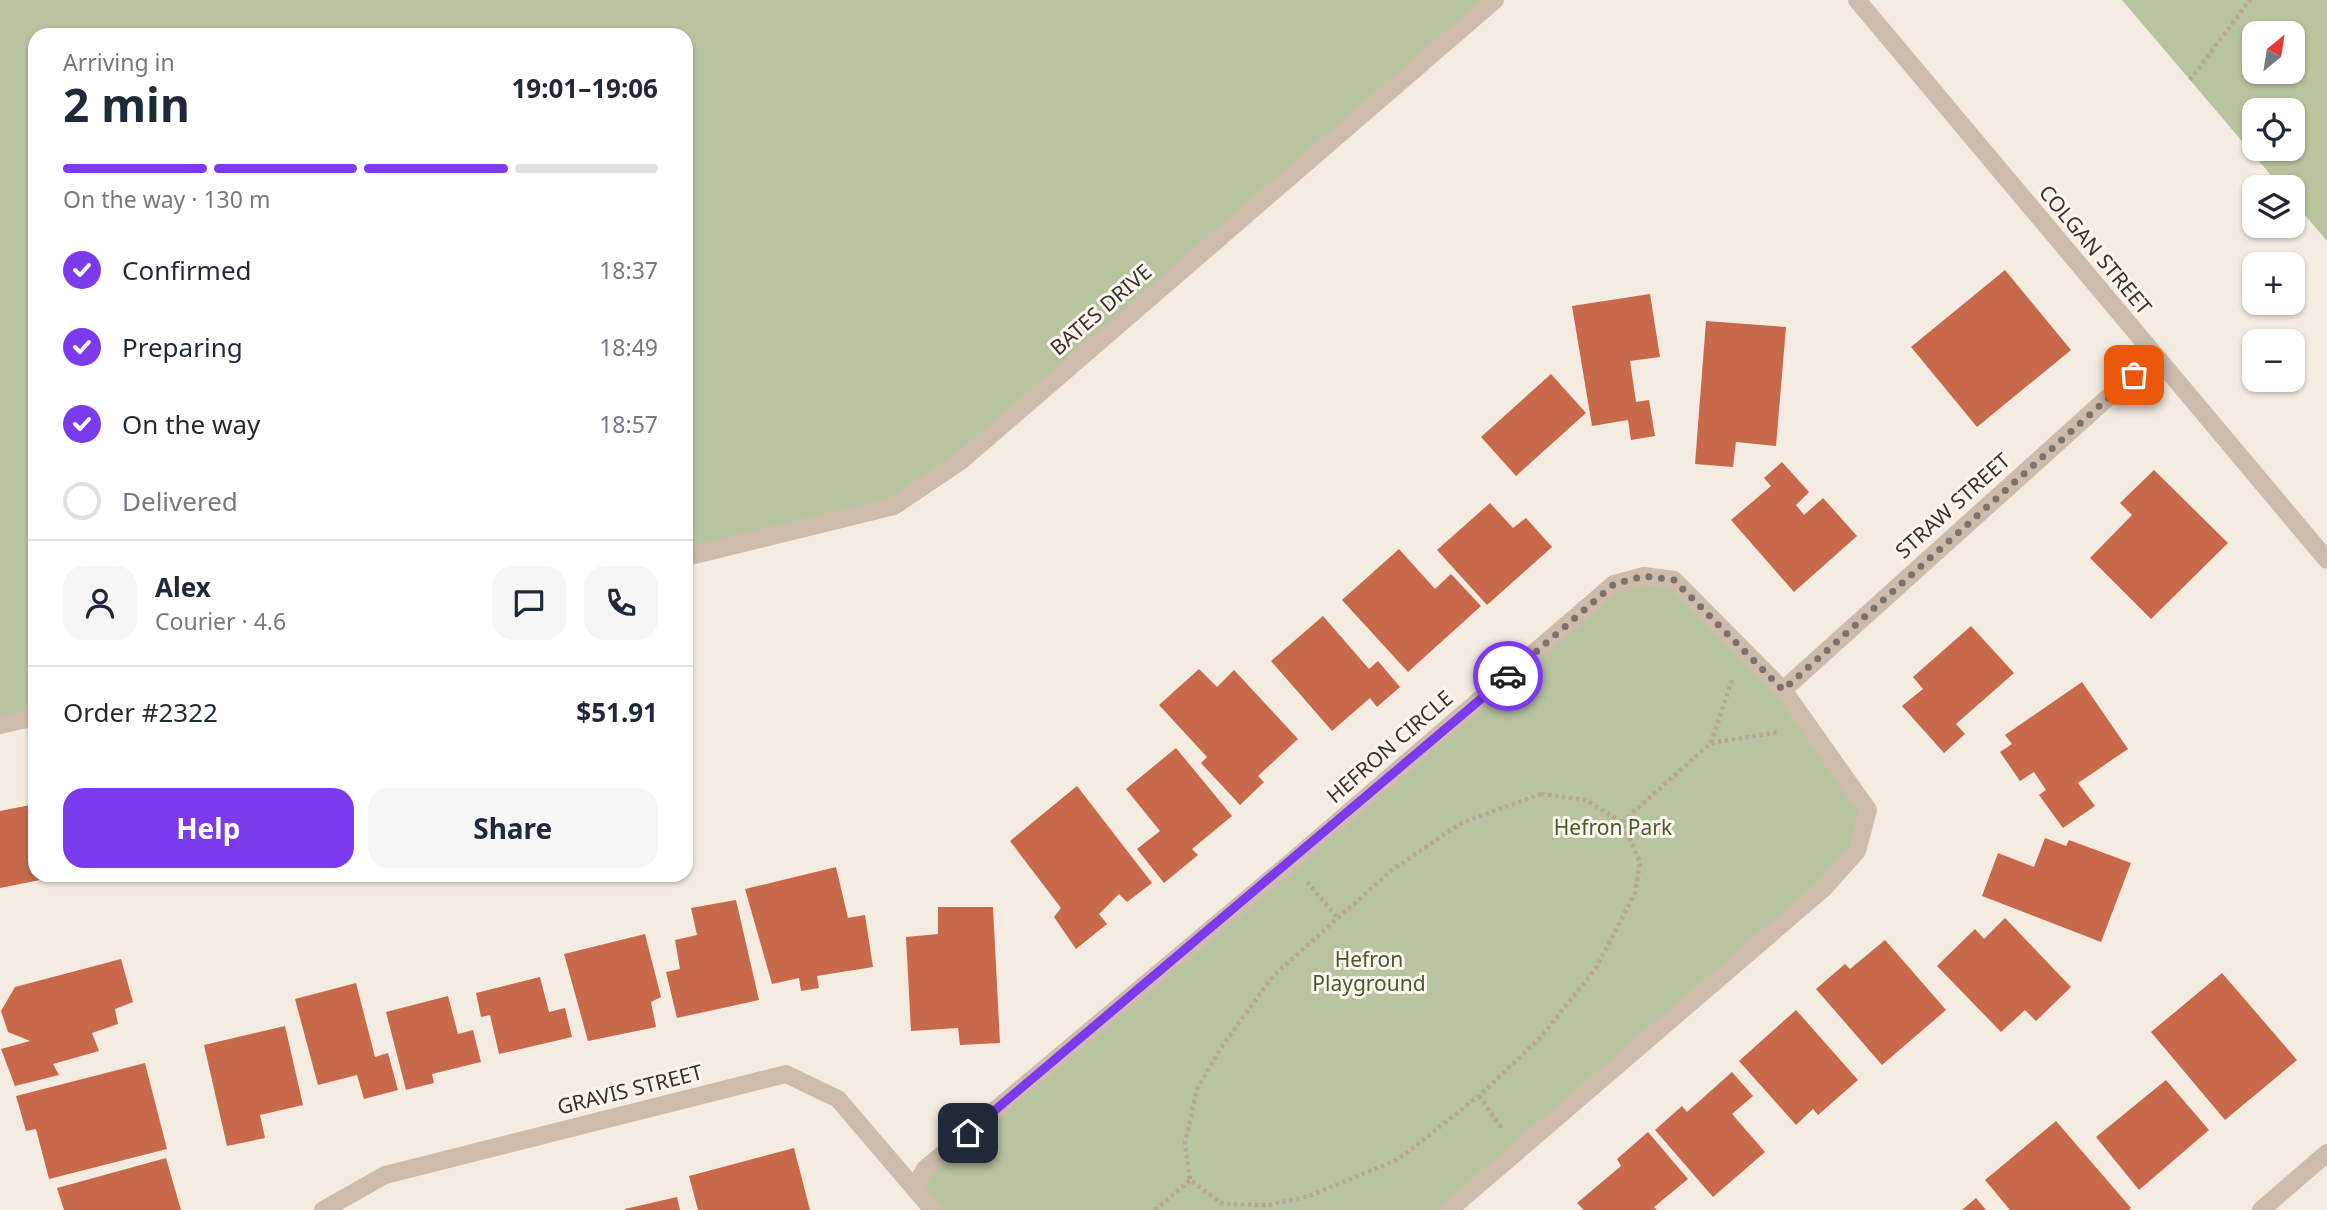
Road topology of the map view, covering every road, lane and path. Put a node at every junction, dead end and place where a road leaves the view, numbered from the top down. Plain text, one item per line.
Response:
1 (1495, 0) edge
2 (1857, 0) edge
3 (2250, 0) edge
4 (2190, 80) dead end
5 (2154, 356) junction
6 (693, 555) edge
7 (2327, 560) edge
8 (1742, 649) junction
9 (1783, 690) junction
10 (28, 719) edge
11 (0, 725) edge
12 (1810, 727) junction
13 (1711, 743) junction
14 (1622, 822) junction
15 (1290, 863) junction
16 (1337, 917) junction
17 (1479, 1097) junction
18 (1518, 1150) junction
19 (2327, 1153) edge
20 (1191, 1180) junction
21 (914, 1188) junction
22 (323, 1210) edge
23 (933, 1210) edge
24 (1155, 1210) edge
25 (1449, 1210) edge
26 (2261, 1210) edge

1 - 6 street, BATES DRIVE
2 - 5 street, COLGAN STREET
3 - 4 path
5 - 7 street, COLGAN STREET
5 - 9 street, STRAW STREET
8 - 9 street, HEFRON CIRCLE
8 - 13 path
8 - 15 street, HEFRON CIRCLE
9 - 12 street, HEFRON CIRCLE
10 - 11 street
12 - 13 path
12 - 18 street, HEFRON CIRCLE
13 - 14 path
14 - 16 path
14 - 17 path
15 - 16 path
15 - 21 street, HEFRON CIRCLE
16 - 20 path
17 - 18 path
17 - 20 path
18 - 25 street, HEFRON CIRCLE
19 - 26 street
20 - 24 path
21 - 22 street, GRAVIS STREET
21 - 23 street

